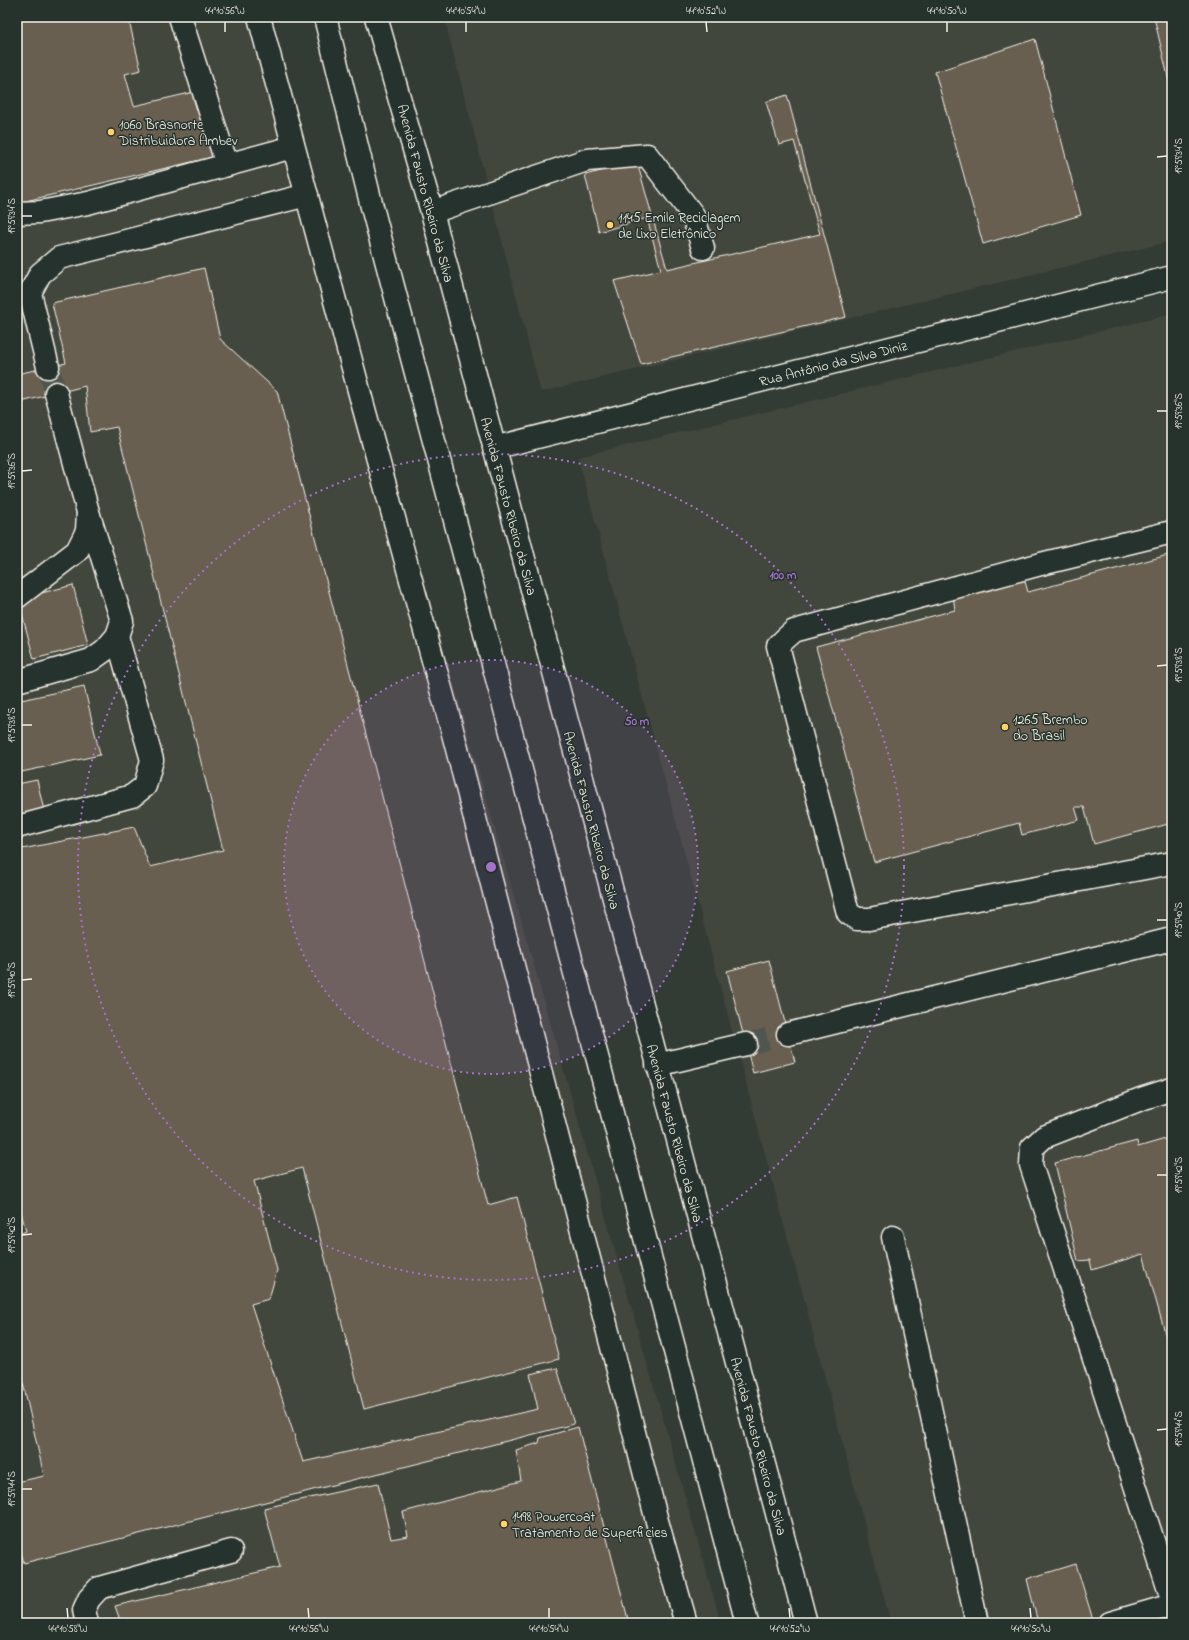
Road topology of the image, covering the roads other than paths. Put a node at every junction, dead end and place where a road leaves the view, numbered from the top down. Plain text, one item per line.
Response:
1 (180, 17) edge
2 (260, 17) edge
3 (326, 17) edge
4 (376, 17) edge
5 (294, 147) junction
6 (227, 165) junction
7 (307, 195) junction
8 (432, 212) junction
9 (17, 213) edge
10 (703, 248) dead end
11 (1172, 277) edge
12 (48, 367) tunnel mouth
13 (56, 393) tunnel mouth
14 (494, 448) junction
15 (88, 512) junction
16 (1172, 532) edge
17 (17, 597) edge
18 (117, 636) junction
19 (17, 681) edge
20 (17, 827) edge
21 (1172, 863) edge
22 (1172, 939) edge
23 (788, 1034) tunnel mouth
24 (746, 1044) tunnel mouth
25 (657, 1065) junction
26 (1172, 1089) edge
27 (893, 1237) dead end
28 (232, 1551) dead end
29 (1172, 1599) edge
30 (1172, 1605) edge
31 (87, 1623) edge
32 (686, 1623) edge
33 (748, 1623) edge
34 (806, 1623) edge
35 (977, 1623) edge
36 (1110, 1623) edge

1 - 6 main road
2 - 5 main road
3 - 33 main road
4 - 8 main road, Avenida Fausto Ribeiro da Silva
5 - 6 main road
5 - 7 main road
6 - 9 main road
7 - 12 main road
7 - 32 main road
8 - 10 main road
8 - 14 main road, Avenida Fausto Ribeiro da Silva
11 - 14 main road, Rua Antônio da Silva Diniz
13 - 15 main road
14 - 25 main road, Avenida Fausto Ribeiro da Silva
15 - 17 main road
15 - 18 main road
16 - 21 main road
18 - 19 main road
18 - 20 main road
22 - 23 main road
24 - 25 main road
25 - 34 main road, Avenida Fausto Ribeiro da Silva
26 - 29 main road
27 - 35 main road
28 - 31 main road
30 - 36 main road

